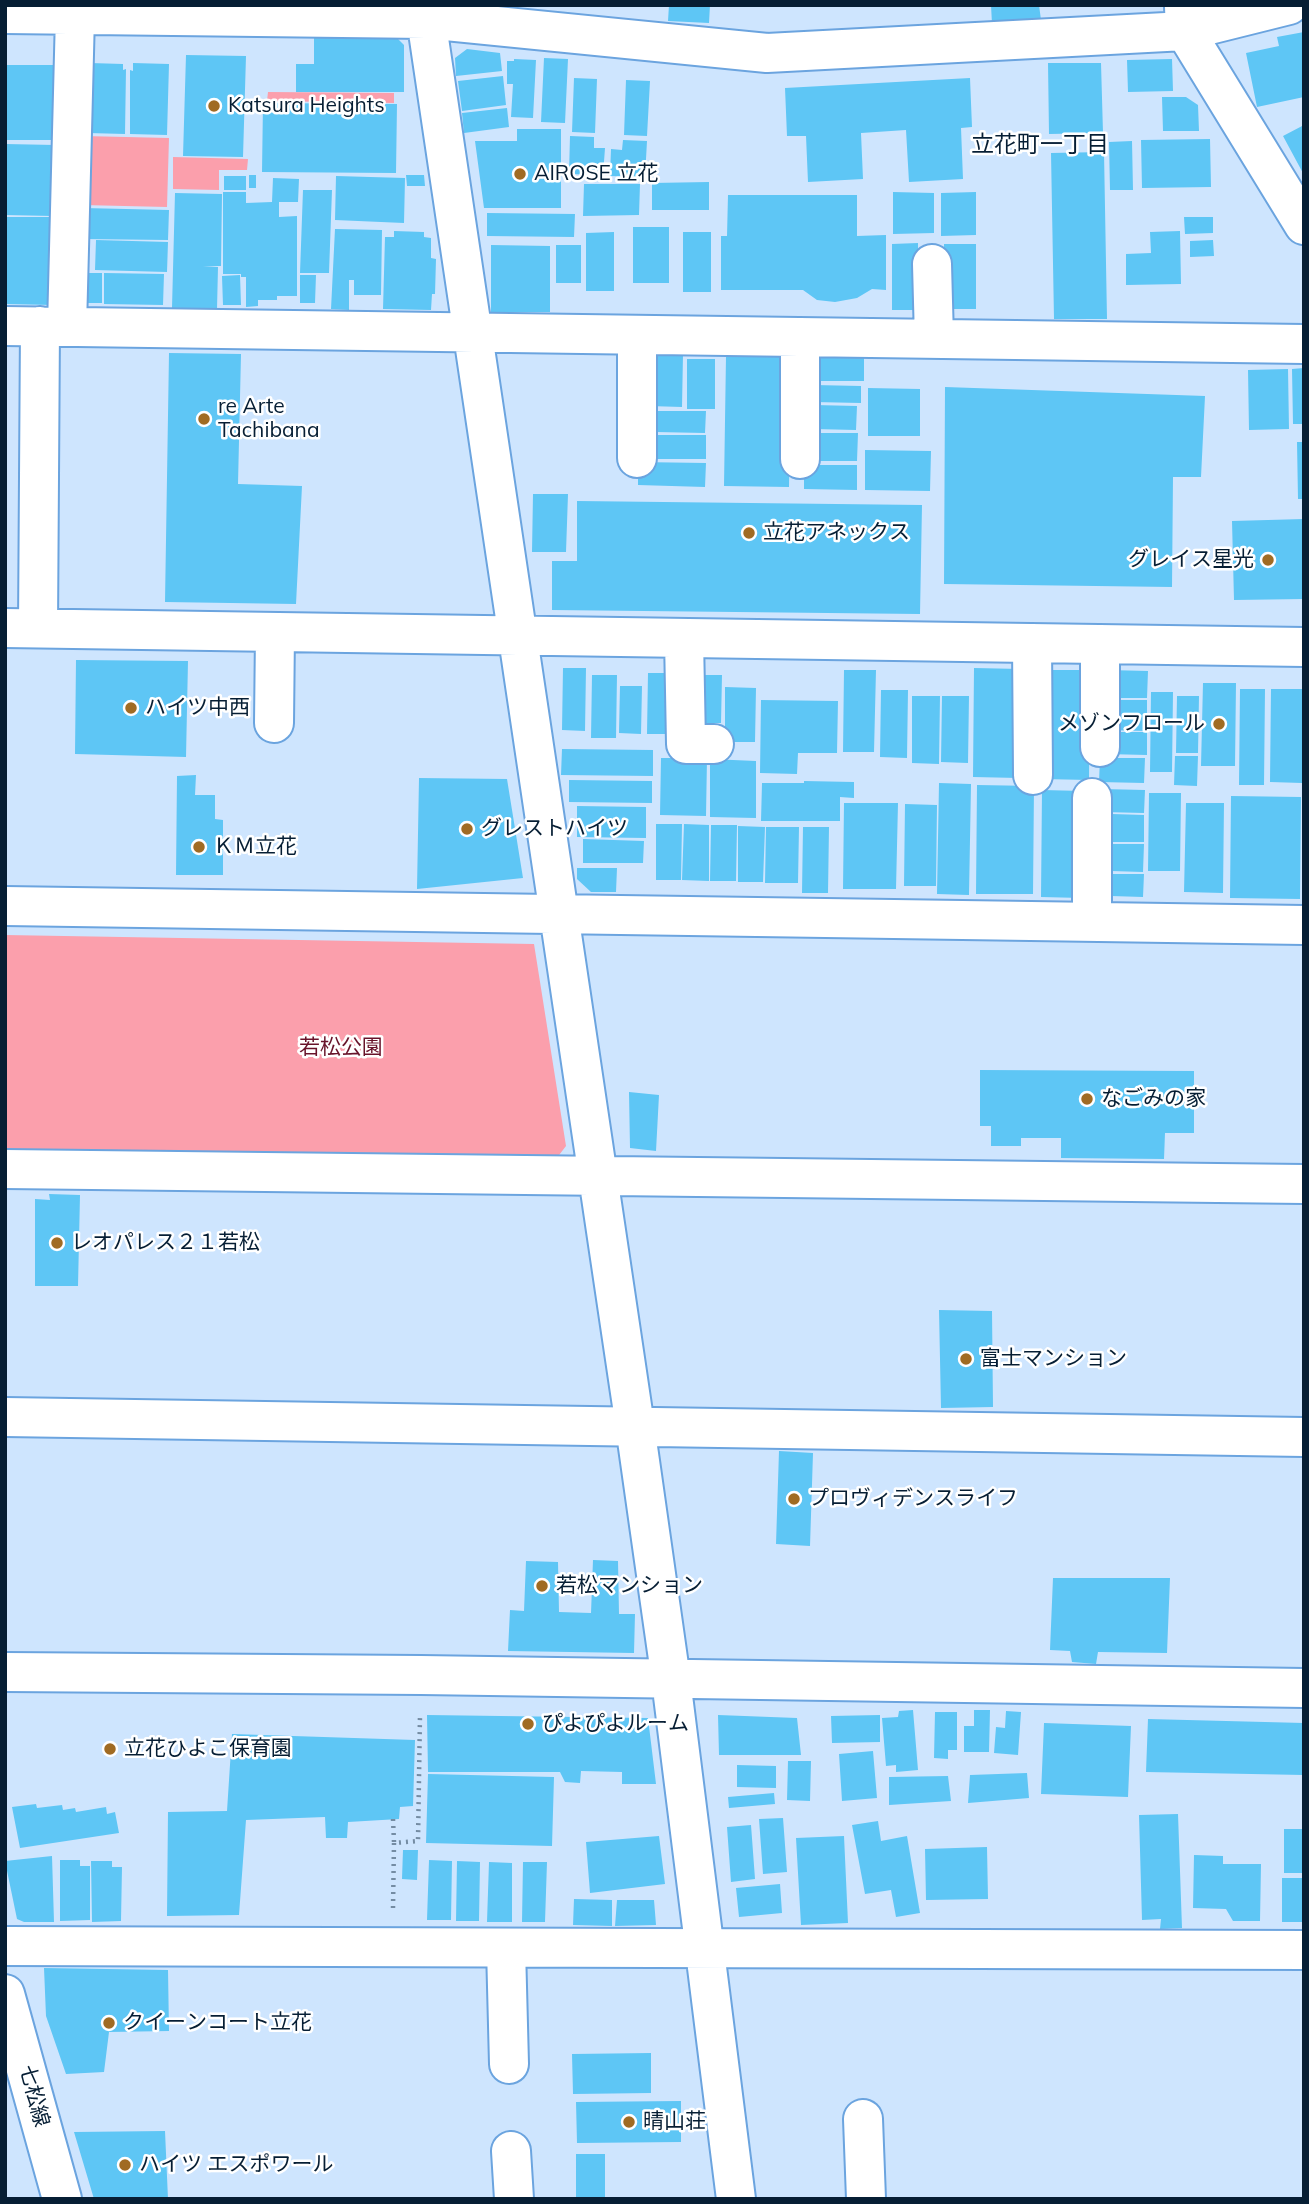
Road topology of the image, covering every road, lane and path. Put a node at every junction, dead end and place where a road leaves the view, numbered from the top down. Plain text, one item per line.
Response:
1 (1289, 5) edge
2 (425, 12) edge
3 (5, 14) edge
4 (75, 15) junction
5 (1184, 18) edge
6 (1304, 225) edge
7 (932, 264) dead end
8 (37, 326) edge
9 (472, 333) junction
10 (636, 335) junction
11 (800, 337) junction
12 (934, 339) junction
13 (1304, 344) edge
14 (637, 458) dead end
15 (800, 459) dead end
16 (22, 628) edge
17 (275, 632) junction
18 (518, 636) junction
19 (684, 639) junction
20 (1032, 643) junction
21 (1100, 644) junction
22 (1304, 647) edge
23 (274, 723) dead end
24 (714, 744) dead end
25 (1100, 747) dead end
26 (1033, 775) dead end
27 (1092, 798) dead end
28 (5, 906) edge
29 (560, 914) junction
30 (1092, 922) junction
31 (1304, 925) edge
32 (5, 1169) edge
33 (598, 1174) junction
34 (1304, 1184) edge
35 (5, 1417) edge
36 (635, 1426) junction
37 (1304, 1437) edge
38 (5, 1672) edge
39 (421, 1675) junction
40 (671, 1680) junction
41 (1304, 1688) edge
42 (393, 1819) dead end
43 (394, 1843) junction
44 (5, 1946) edge
45 (393, 1947) junction
46 (506, 1948) junction
47 (703, 1949) junction
48 (1304, 1950) edge
49 (5, 1994) edge
50 (509, 2064) dead end
51 (863, 2119) dead end
52 (512, 2151) dead end
53 (62, 2199) edge
54 (514, 2199) edge
55 (736, 2199) edge
56 (866, 2199) edge

1 - 5 street
2 - 4 street
2 - 5 street
2 - 9 street
3 - 4 street
4 - 8 street
5 - 6 street
7 - 12 street
8 - 9 street
8 - 16 street
9 - 10 street
9 - 18 street
10 - 11 street
10 - 14 street
11 - 12 street
11 - 15 street
12 - 13 street
16 - 17 street
17 - 18 street
17 - 23 street
18 - 19 street
18 - 29 street
19 - 20 street
19 - 24 street
20 - 21 street
20 - 26 street
21 - 22 street
21 - 25 street
27 - 30 street
28 - 29 street
29 - 30 street
29 - 33 street
30 - 31 street
32 - 33 street
33 - 34 street
33 - 36 street
35 - 36 street
36 - 37 street
36 - 40 street
38 - 39 street
39 - 40 street
39 - 43 path
40 - 41 street
40 - 47 street
42 - 43 path
43 - 45 path
44 - 45 street
45 - 46 street
46 - 47 street
46 - 50 street
47 - 48 street
47 - 55 street
49 - 53 street, 七松線
51 - 56 street
52 - 54 street

